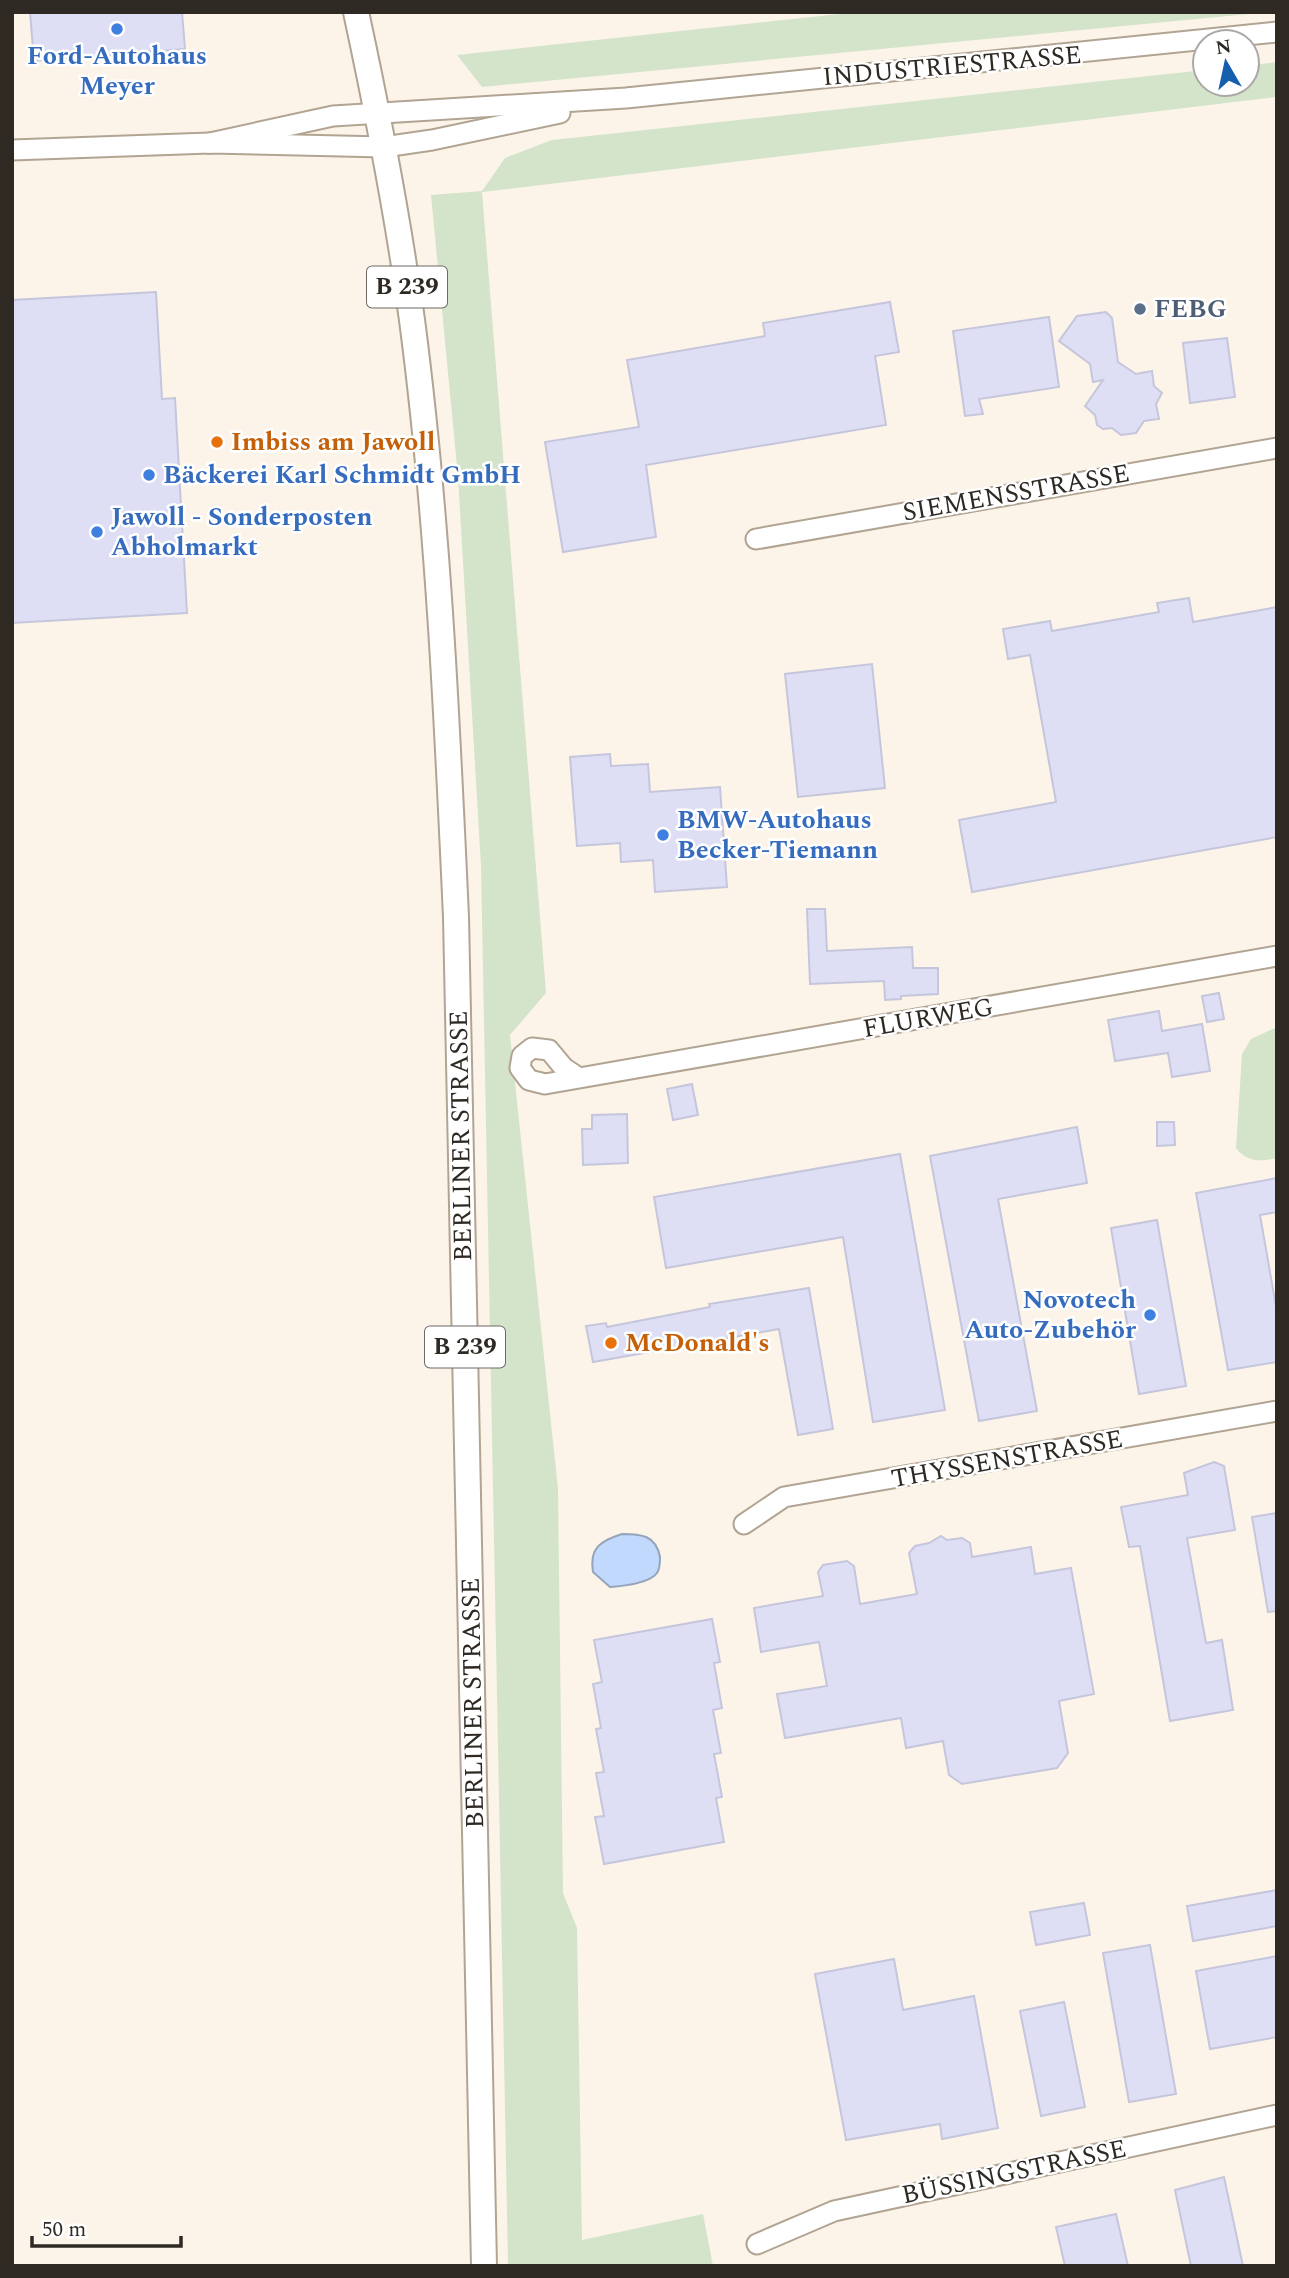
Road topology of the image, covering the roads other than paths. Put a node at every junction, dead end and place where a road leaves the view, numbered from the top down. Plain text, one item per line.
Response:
1 (356, 12) edge
2 (1277, 32) edge
3 (626, 98) junction
4 (377, 114) junction
5 (210, 143) junction
6 (384, 147) junction
7 (12, 150) edge
8 (1277, 448) edge
9 (756, 539) dead end
10 (1277, 956) edge
11 (579, 1078) dead end
12 (1277, 1411) edge
13 (744, 1524) dead end
14 (1277, 2115) edge
15 (757, 2244) dead end
16 (484, 2266) edge

1 - 4 main road, BERLINER STRASSE / B 239
2 - 3 street, INDUSTRIESTRASSE
3 - 4 street, INDUSTRIESTRASSE
3 - 6 street, INDUSTRIESTRASSE
4 - 5 street, INDUSTRIESTRASSE
4 - 6 main road, BERLINER STRASSE / B 239
5 - 6 street, INDUSTRIESTRASSE
5 - 7 street, INDUSTRIESTRASSE
6 - 16 main road, BERLINER STRASSE / B 239
8 - 9 street, SIEMENSSTRASSE
10 - 11 street, FLURWEG
12 - 13 street, THYSSENSTRASSE
14 - 15 street, BÜSSINGSTRASSE

